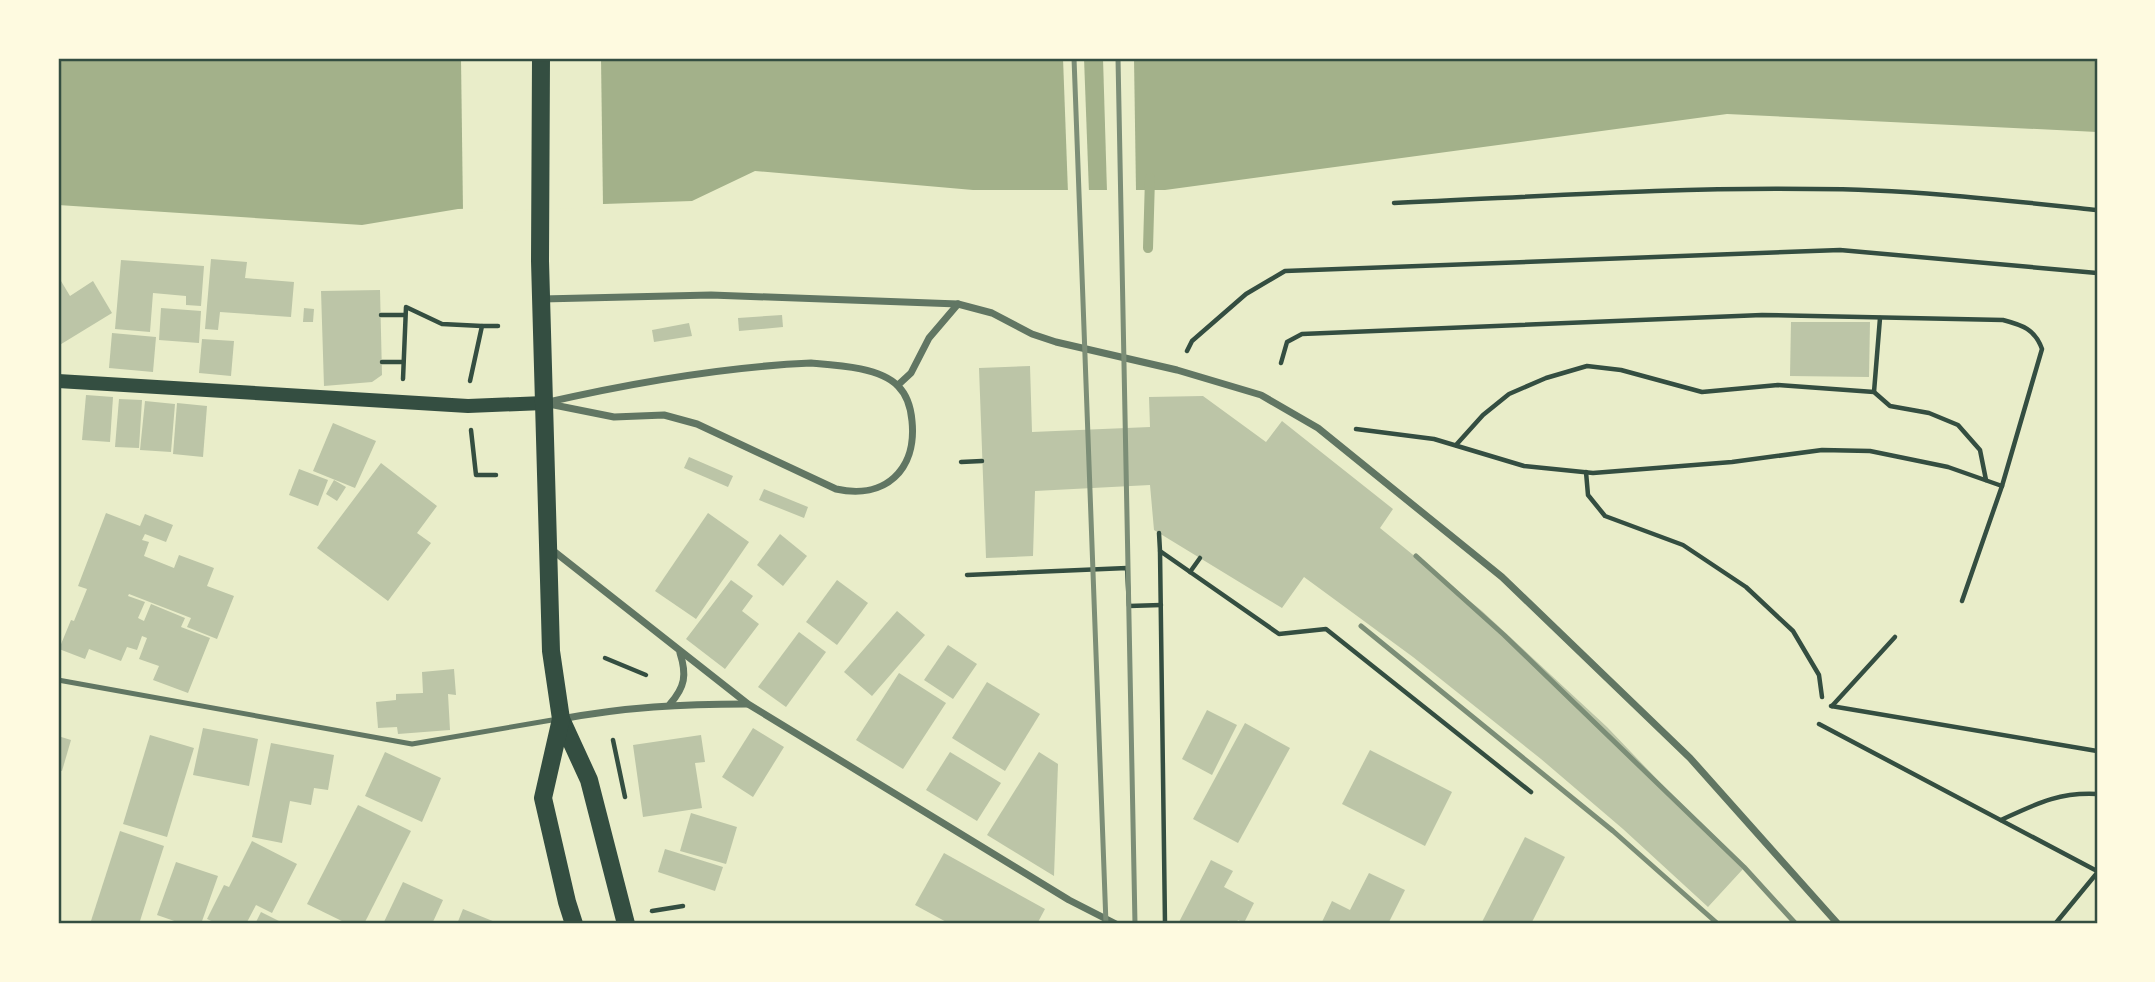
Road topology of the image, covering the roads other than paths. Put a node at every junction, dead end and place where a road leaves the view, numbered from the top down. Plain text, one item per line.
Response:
1 (541, 58) edge
2 (541, 299) junction
3 (958, 304) junction
4 (58, 381) edge
5 (898, 385) junction
6 (544, 403) junction
7 (547, 546) junction
8 (680, 652) junction
9 (58, 680) edge
10 (670, 704) junction
11 (748, 704) junction
12 (561, 719) junction
13 (574, 924) edge
14 (626, 924) edge
15 (1116, 924) edge
16 (1838, 924) edge

1 - 2 main road
2 - 3 street
2 - 6 main road
3 - 5 street
3 - 16 street
4 - 6 main road
5 - 6 street
5 - 6 street
6 - 7 main road
7 - 8 street
7 - 12 main road
8 - 10 street
8 - 11 street
9 - 12 lane
10 - 11 street
10 - 12 street
11 - 15 street
12 - 13 main road
12 - 14 main road

